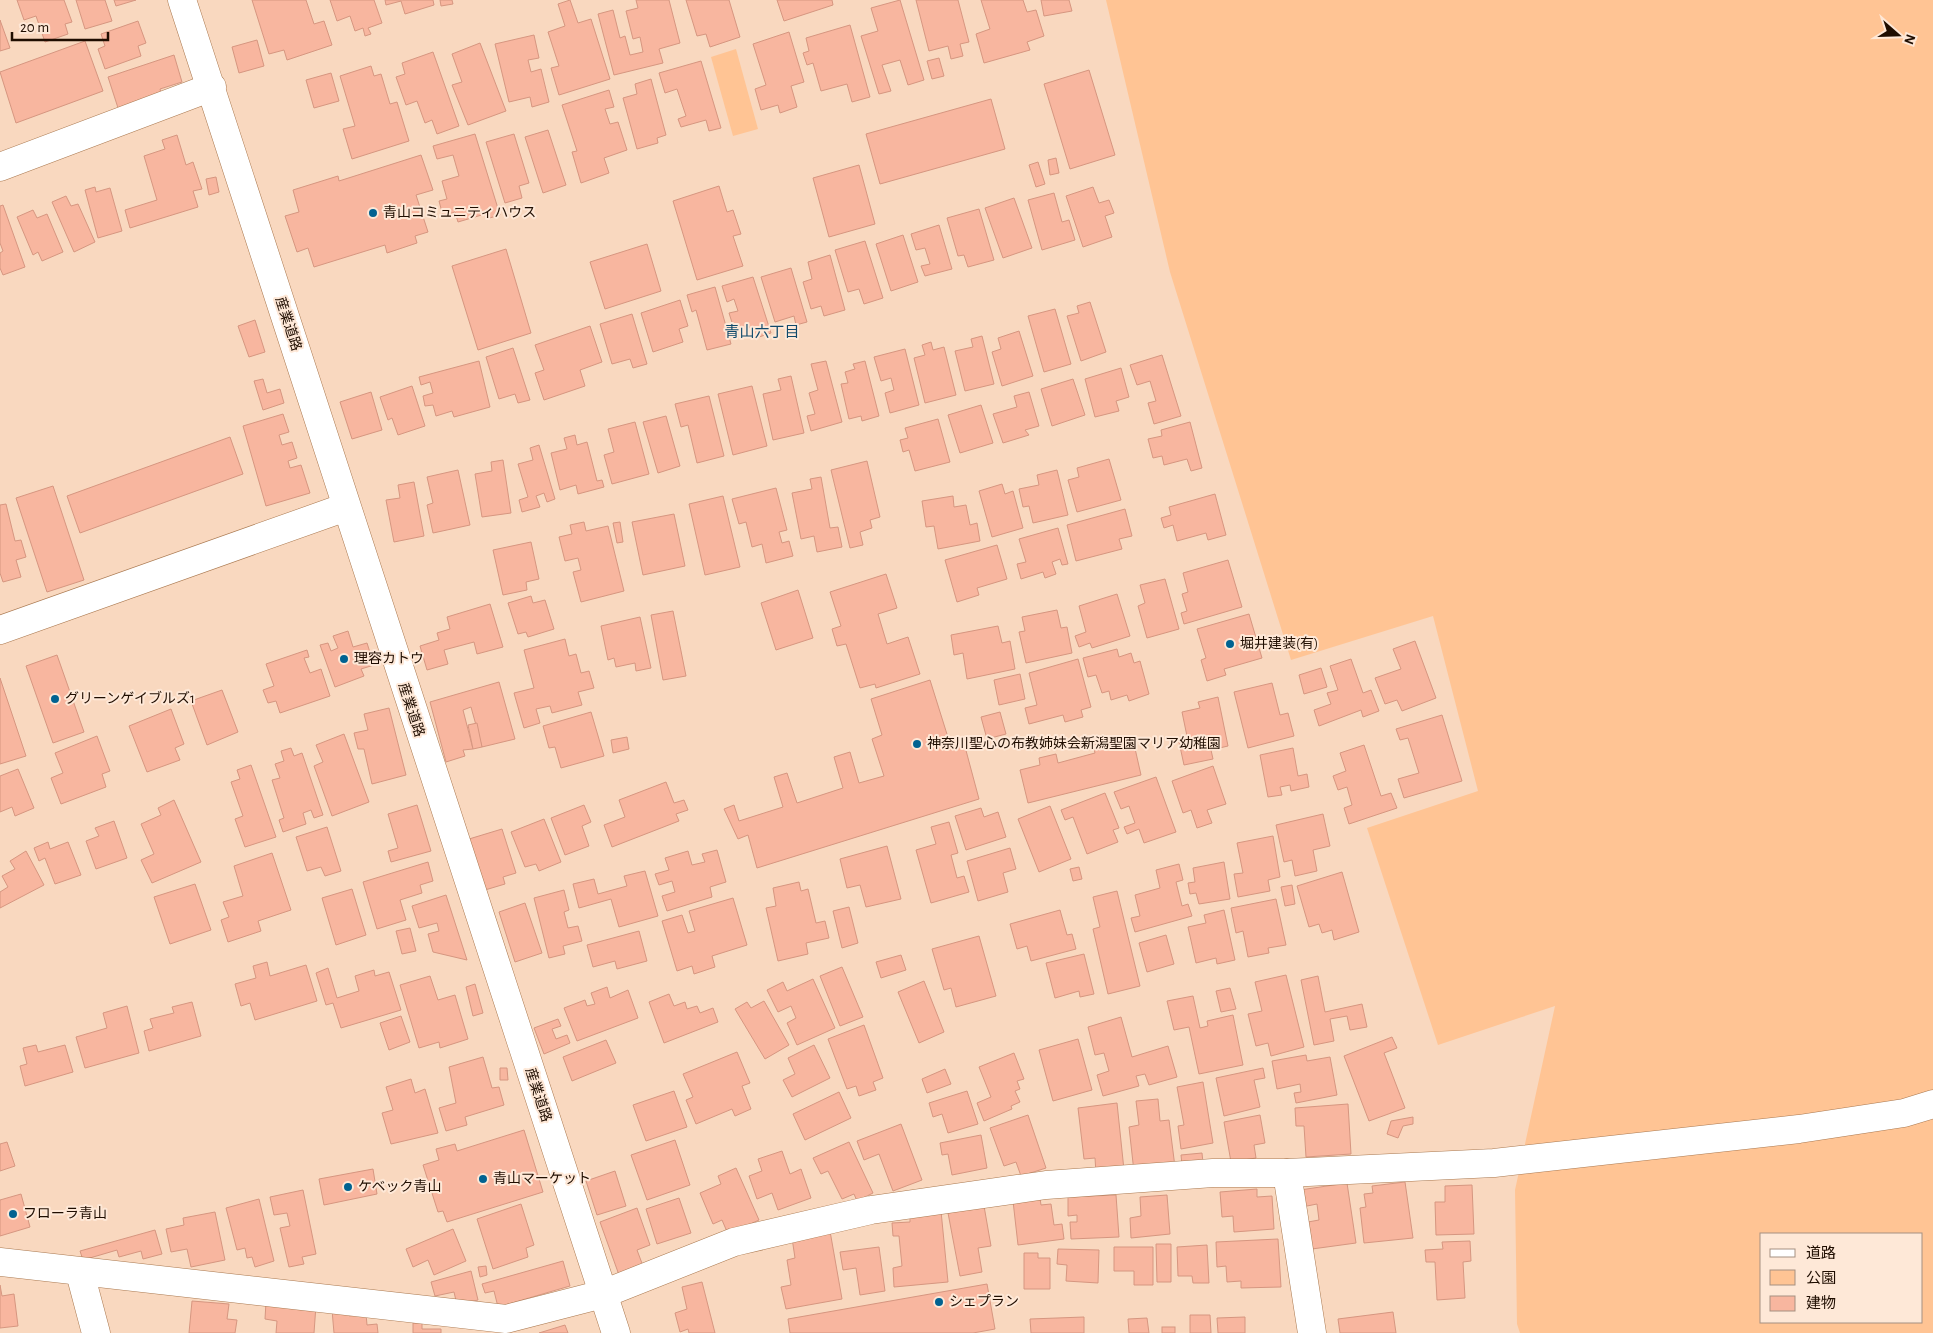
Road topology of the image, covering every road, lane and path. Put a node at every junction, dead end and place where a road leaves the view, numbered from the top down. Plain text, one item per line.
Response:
1 (182, 0) edge
2 (212, 87) junction
3 (0, 167) edge
4 (346, 507) junction
5 (0, 630) edge
6 (1933, 1104) edge
7 (1287, 1173) junction
8 (0, 1262) edge
9 (80, 1273) junction
10 (603, 1294) junction
11 (96, 1333) edge
12 (616, 1333) edge
13 (1312, 1333) edge

1 - 2 street, 産業道路
2 - 3 street
2 - 4 street, 産業道路
4 - 5 street
4 - 10 street, 産業道路
6 - 7 street
7 - 10 street
7 - 13 street
8 - 9 street
9 - 10 street
9 - 11 street
10 - 12 street, 産業道路

